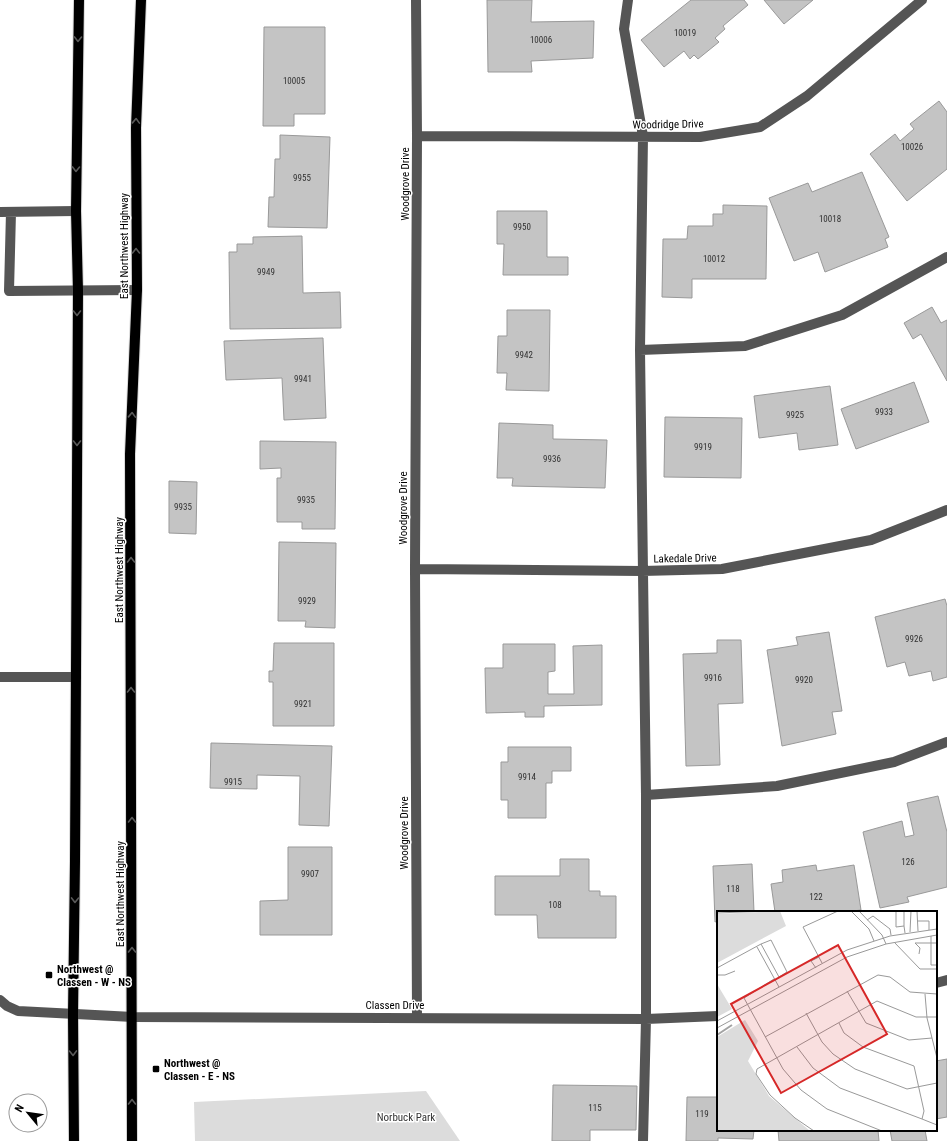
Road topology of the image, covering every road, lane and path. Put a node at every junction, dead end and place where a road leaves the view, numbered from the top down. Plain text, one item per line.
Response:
1 (79, 0) edge
2 (141, 0) edge
3 (416, 0) edge
4 (628, 0) edge
5 (922, 0) edge
6 (417, 136) junction
7 (643, 136) junction
8 (76, 211) junction
9 (0, 212) edge
10 (11, 212) junction
11 (947, 257) edge
12 (137, 290) junction
13 (78, 291) junction
14 (640, 350) junction
15 (947, 510) edge
16 (415, 569) junction
17 (642, 571) junction
18 (0, 677) edge
19 (76, 677) junction
20 (947, 742) edge
21 (646, 795) junction
22 (947, 980) edge
23 (937, 983) edge
24 (0, 1000) edge
25 (73, 1014) junction
26 (717, 1016) edge
27 (132, 1017) junction
28 (417, 1017) junction
29 (646, 1019) junction
30 (74, 1141) edge
31 (132, 1141) edge
32 (643, 1141) edge

1 -> 8 main road
12 -> 2 main road, East Northwest Highway
3 - 6 street, Woodgrove Drive
4 - 7 street
5 - 7 street, Woodridge Drive
6 - 7 street, Woodridge Drive
6 - 16 street, Woodgrove Drive
7 - 14 street
8 - 10 street
8 - 13 main road
9 - 10 street
10 - 13 street
11 - 14 street
12 - 13 street
27 -> 12 main road, East Northwest Highway
13 -> 19 main road
14 - 17 street
15 - 17 street, Lakedale Drive
16 - 17 street, Lakedale Drive
16 - 28 street, Woodgrove Drive
17 - 21 street
18 - 19 street
19 -> 25 main road
20 - 21 street
21 - 29 street
22 - 23 street
24 - 25 street, Classen Drive
25 - 27 street, Classen Drive
25 -> 30 main road
26 - 29 street, Classen Drive
27 - 28 street, Classen Drive
31 -> 27 main road, East Northwest Highway
28 - 29 street, Classen Drive
29 - 32 street

